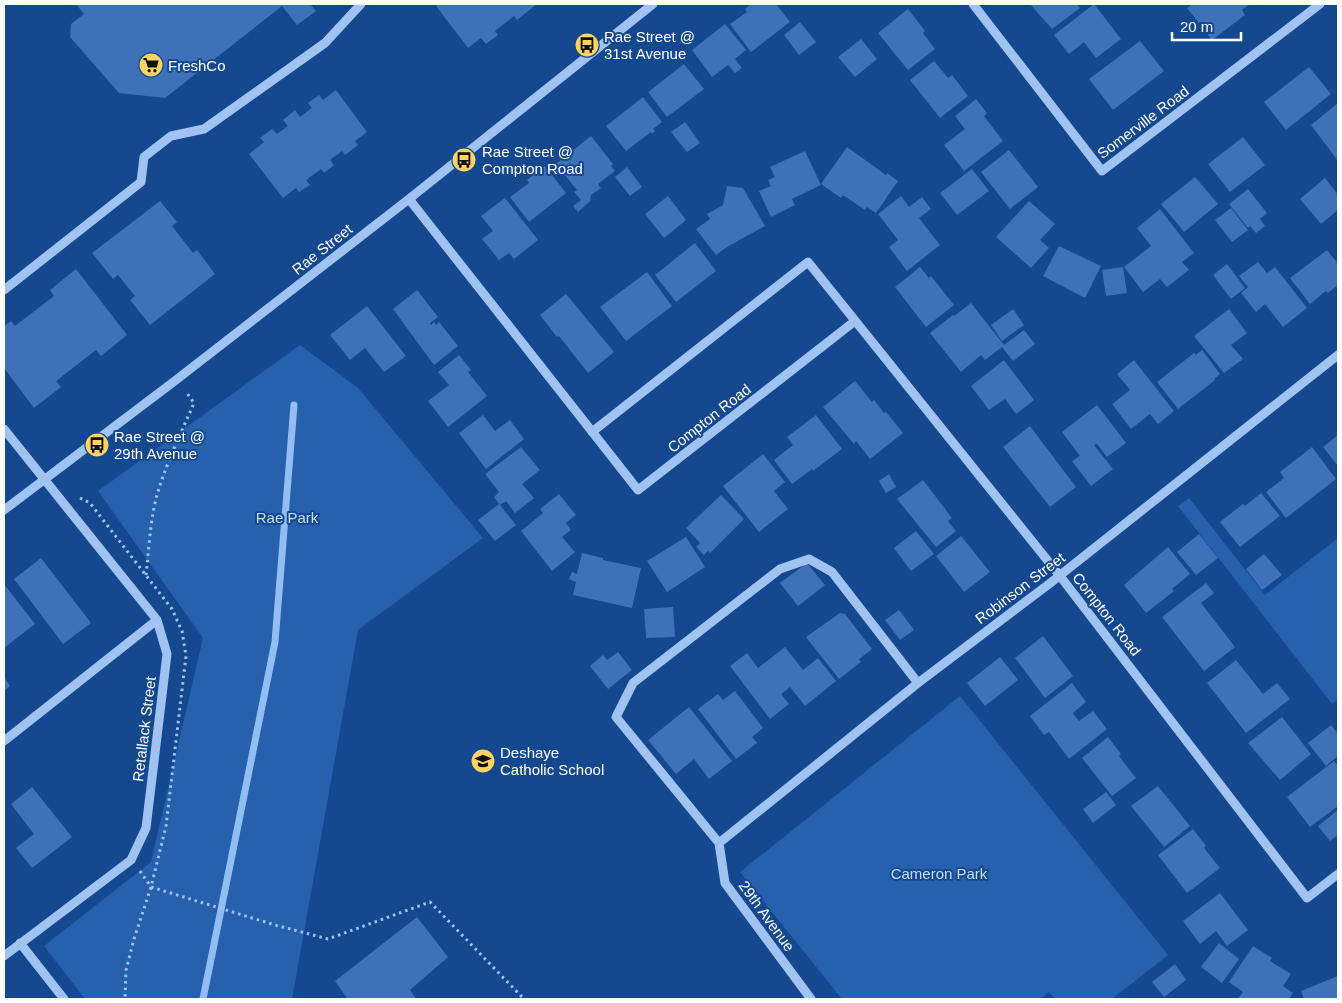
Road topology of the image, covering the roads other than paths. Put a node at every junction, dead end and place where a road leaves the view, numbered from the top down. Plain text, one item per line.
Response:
1 (361, 4) edge
2 (653, 4) edge
3 (973, 4) edge
4 (1320, 4) edge
5 (409, 199) junction
6 (4, 290) edge
7 (855, 321) junction
8 (1338, 355) edge
9 (4, 429) edge
10 (592, 432) junction
11 (44, 479) junction
12 (4, 510) edge
13 (1060, 576) junction
14 (157, 620) junction
15 (918, 683) junction
16 (4, 741) edge
17 (719, 843) junction
18 (1338, 874) edge
19 (20, 944) junction
20 (4, 956) edge
21 (64, 999) edge
22 (811, 999) edge

1 - 6 street
2 - 5 street, Rae Street
3 - 4 street, Somerville Road
5 - 10 street, Compton Road
5 - 11 street, Rae Street
7 - 10 street, Compton Road
7 - 10 street, Compton Road
7 - 13 street, Compton Road
8 - 13 street, Robinson Street
9 - 11 street
11 - 12 street, Rae Street
11 - 14 street, Retallack Street
13 - 15 street, Robinson Street
13 - 18 street, Compton Road
14 - 16 street
14 - 19 street, Retallack Street
15 - 17 street, Robinson Street
15 - 17 street
17 - 22 street, 29th Avenue
19 - 20 street, Retallack Street
19 - 21 street

